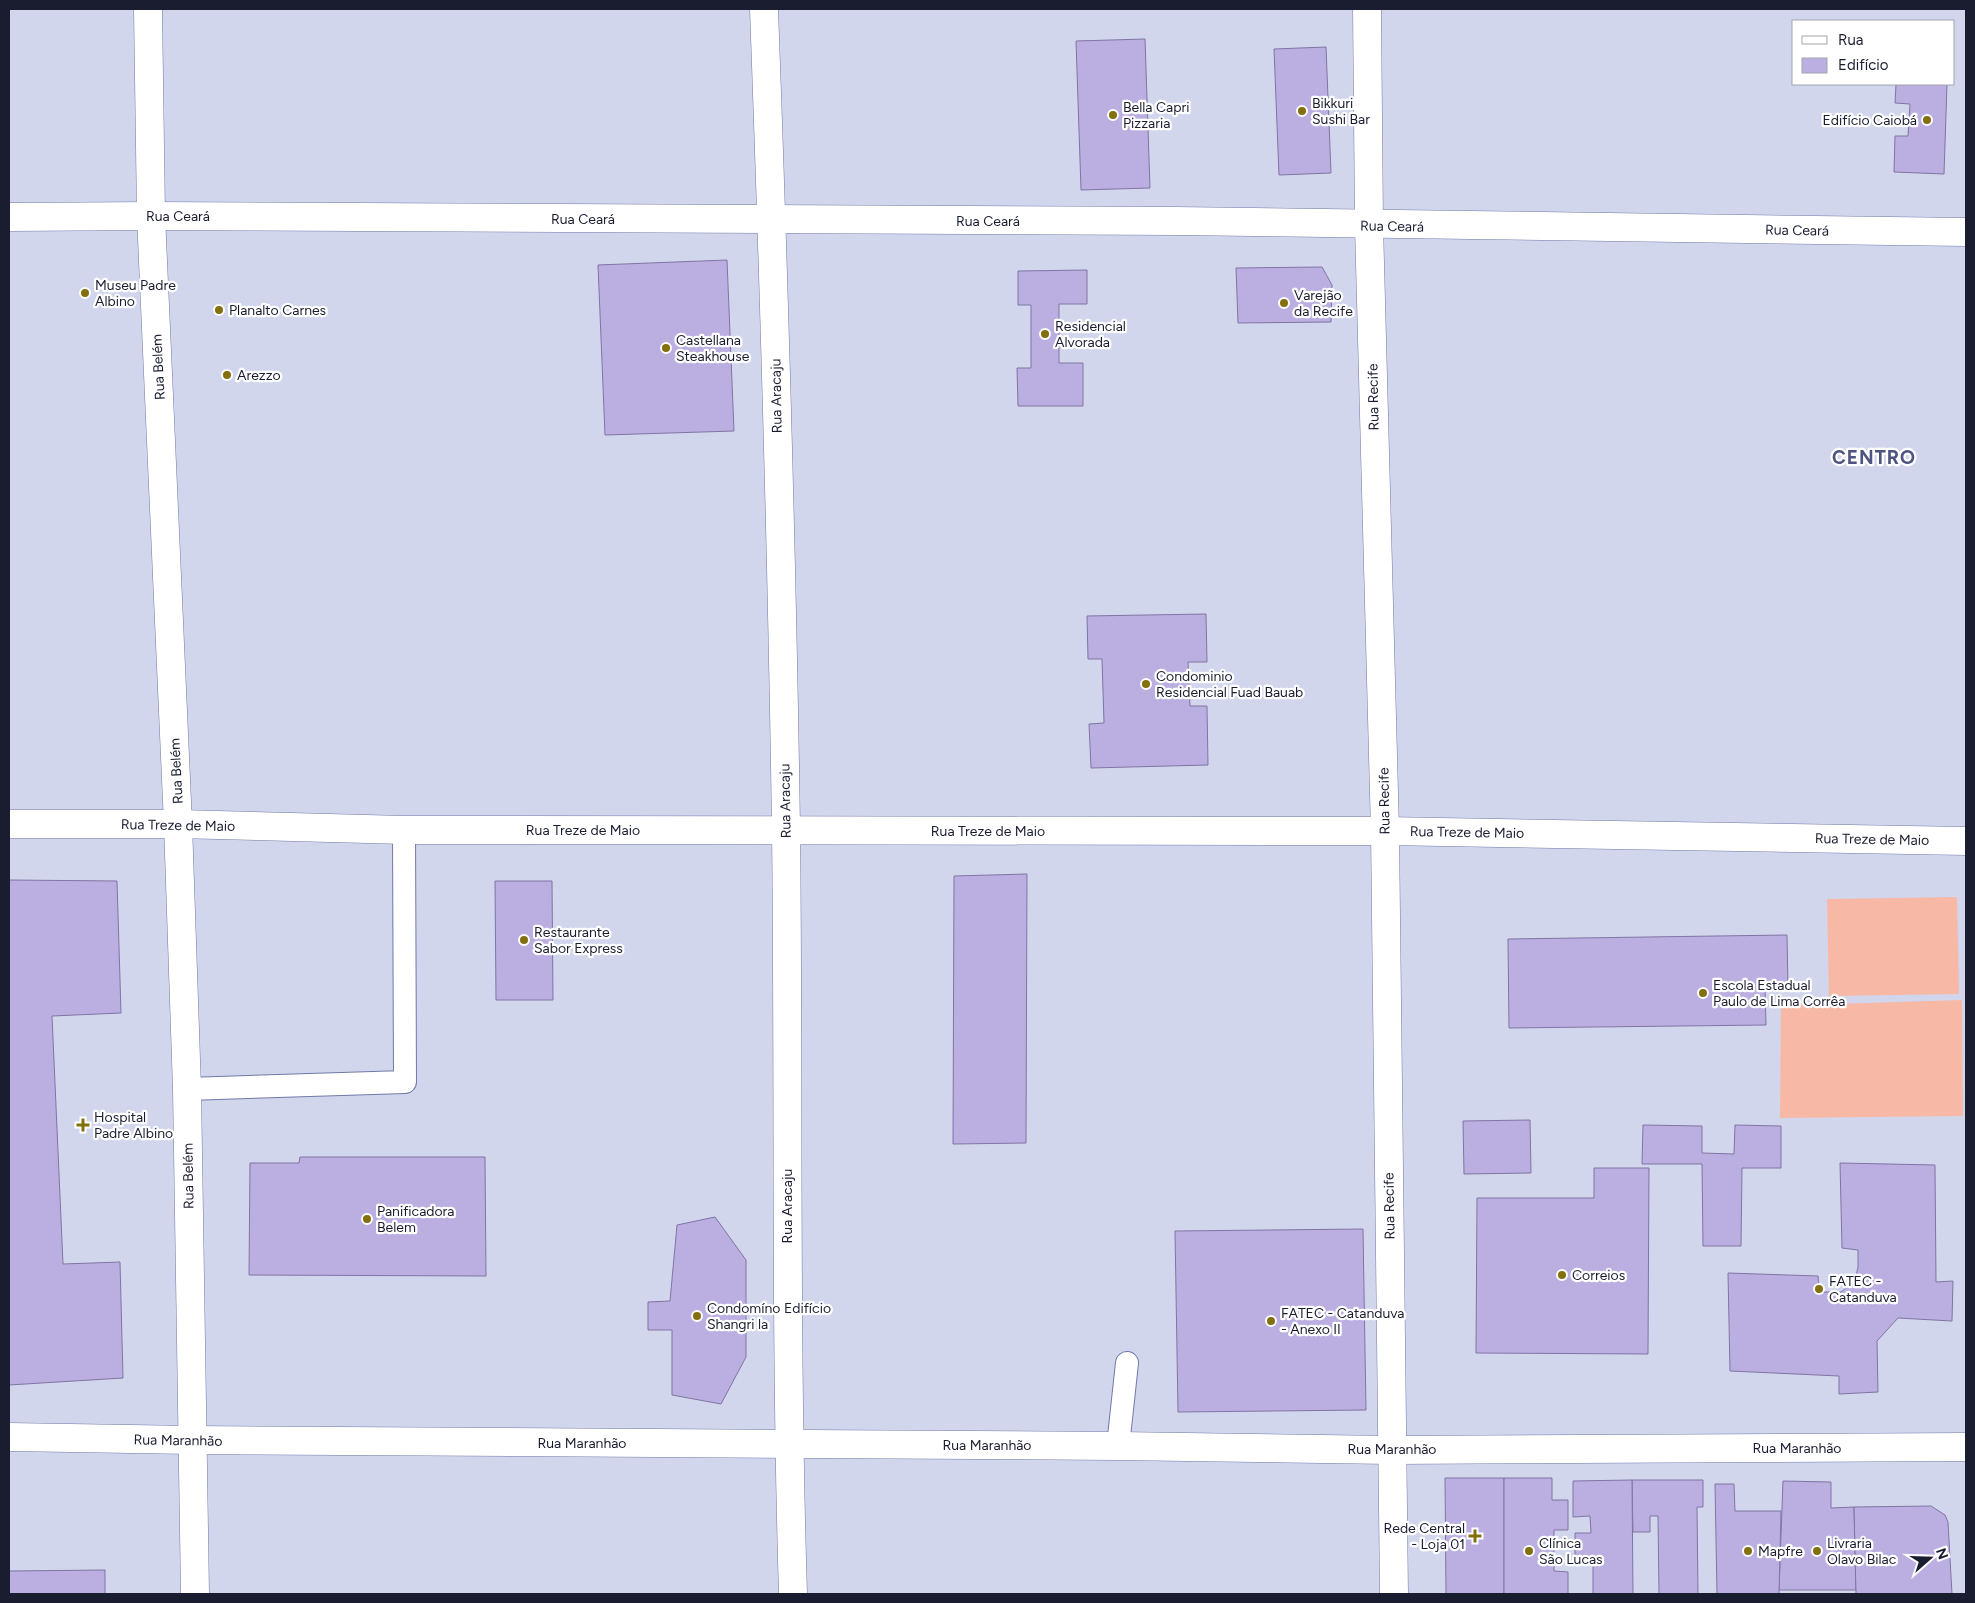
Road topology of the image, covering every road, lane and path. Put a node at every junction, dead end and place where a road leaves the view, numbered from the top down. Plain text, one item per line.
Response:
1 (148, 9) edge
2 (764, 9) edge
3 (1367, 9) edge
4 (151, 216) junction
5 (9, 217) edge
6 (772, 220) junction
7 (1369, 225) junction
8 (1966, 232) edge
9 (9, 824) edge
10 (178, 824) junction
11 (404, 830) junction
12 (786, 831) junction
13 (1385, 831) junction
14 (1966, 841) edge
15 (186, 1089) junction
16 (1128, 1363) dead end
17 (9, 1436) edge
18 (192, 1440) junction
19 (788, 1445) junction
20 (1118, 1446) junction
21 (1966, 1447) edge
22 (1391, 1450) junction
23 (195, 1594) edge
24 (793, 1594) edge
25 (1394, 1594) edge

1 - 4 street, Rua Belém
2 - 6 street, Rua Aracaju
3 - 7 street, Rua Recife
4 - 5 street, Rua Ceará
4 - 6 street, Rua Ceará
4 - 10 street, Rua Belém
6 - 7 street, Rua Ceará
6 - 12 street, Rua Aracaju
7 - 8 street, Rua Ceará
7 - 13 street, Rua Recife
9 - 10 street, Rua Treze de Maio
10 - 11 street, Rua Treze de Maio
10 - 15 street, Rua Belém
11 - 12 street, Rua Treze de Maio
11 - 15 lane
12 - 13 street, Rua Treze de Maio
12 - 19 street, Rua Aracaju
13 - 14 street, Rua Treze de Maio
13 - 22 street, Rua Recife
15 - 18 street, Rua Belém
16 - 20 lane
17 - 18 street, Rua Maranhão
18 - 19 street, Rua Maranhão
18 - 23 street, Rua Belém
19 - 20 street, Rua Maranhão
19 - 24 street, Rua Aracaju
20 - 22 street, Rua Maranhão
21 - 22 street, Rua Maranhão
22 - 25 street, Rua Recife

